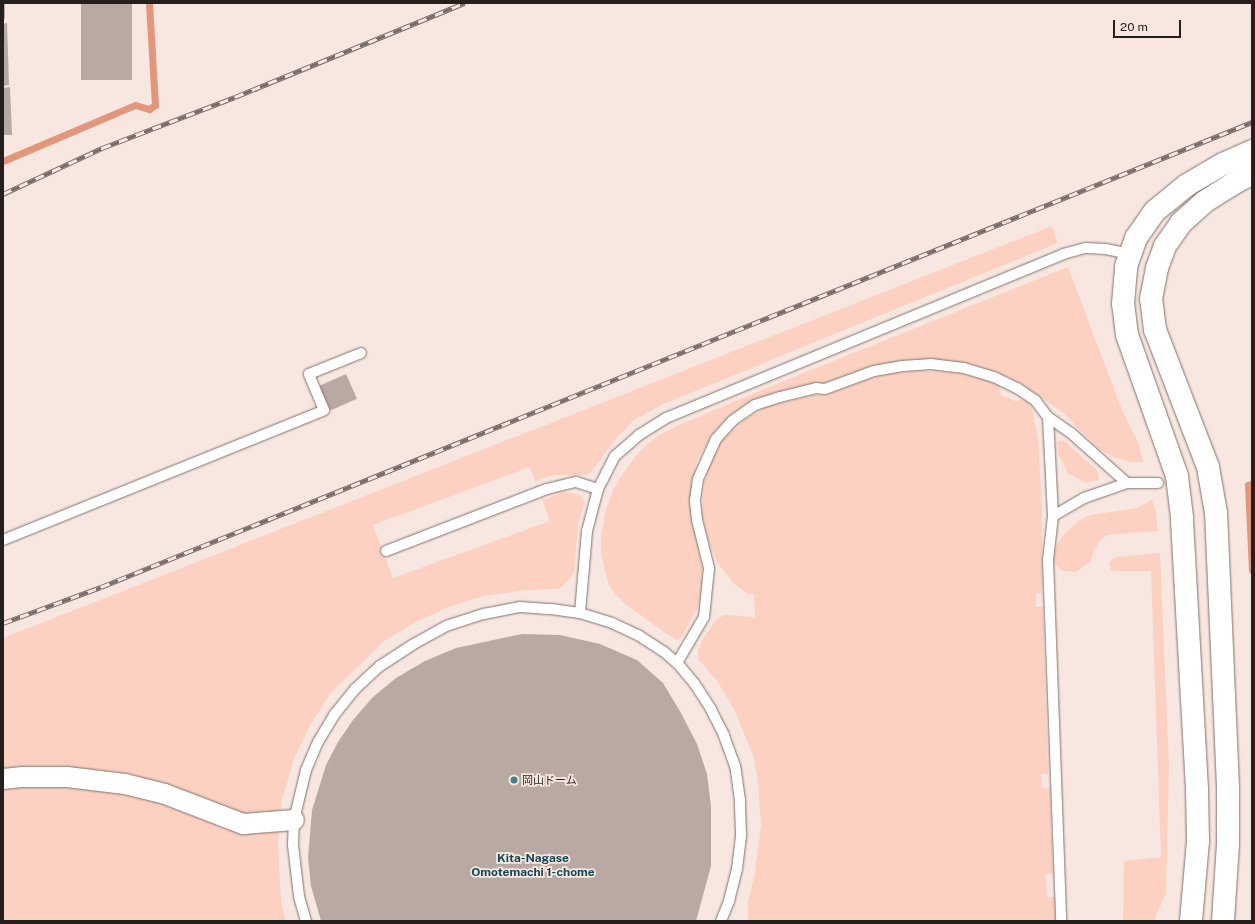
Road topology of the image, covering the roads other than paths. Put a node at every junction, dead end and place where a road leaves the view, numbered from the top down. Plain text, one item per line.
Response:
1 (1252, 151) edge
2 (1252, 174) edge
3 (1129, 254) junction
4 (361, 353) dead end
5 (1048, 417) junction
6 (1127, 483) junction
7 (1158, 483) dead end
8 (598, 489) junction
9 (1053, 516) junction
10 (3, 540) edge
11 (386, 551) dead end
12 (580, 613) junction
13 (677, 663) junction
14 (3, 779) edge
15 (294, 820) junction
16 (306, 921) edge
17 (721, 921) edge
18 (1061, 921) edge
19 (1191, 921) edge
20 (1223, 921) edge

1 - 3 street
2 - 20 street
3 - 8 lane
3 - 19 street
4 - 10 lane
5 - 6 lane
5 - 9 lane
5 - 13 lane
6 - 7 lane
6 - 9 lane
8 - 11 lane
8 - 12 lane
9 - 18 lane
12 - 13 lane
12 - 15 lane
13 - 17 lane
14 - 15 street
15 - 16 lane

